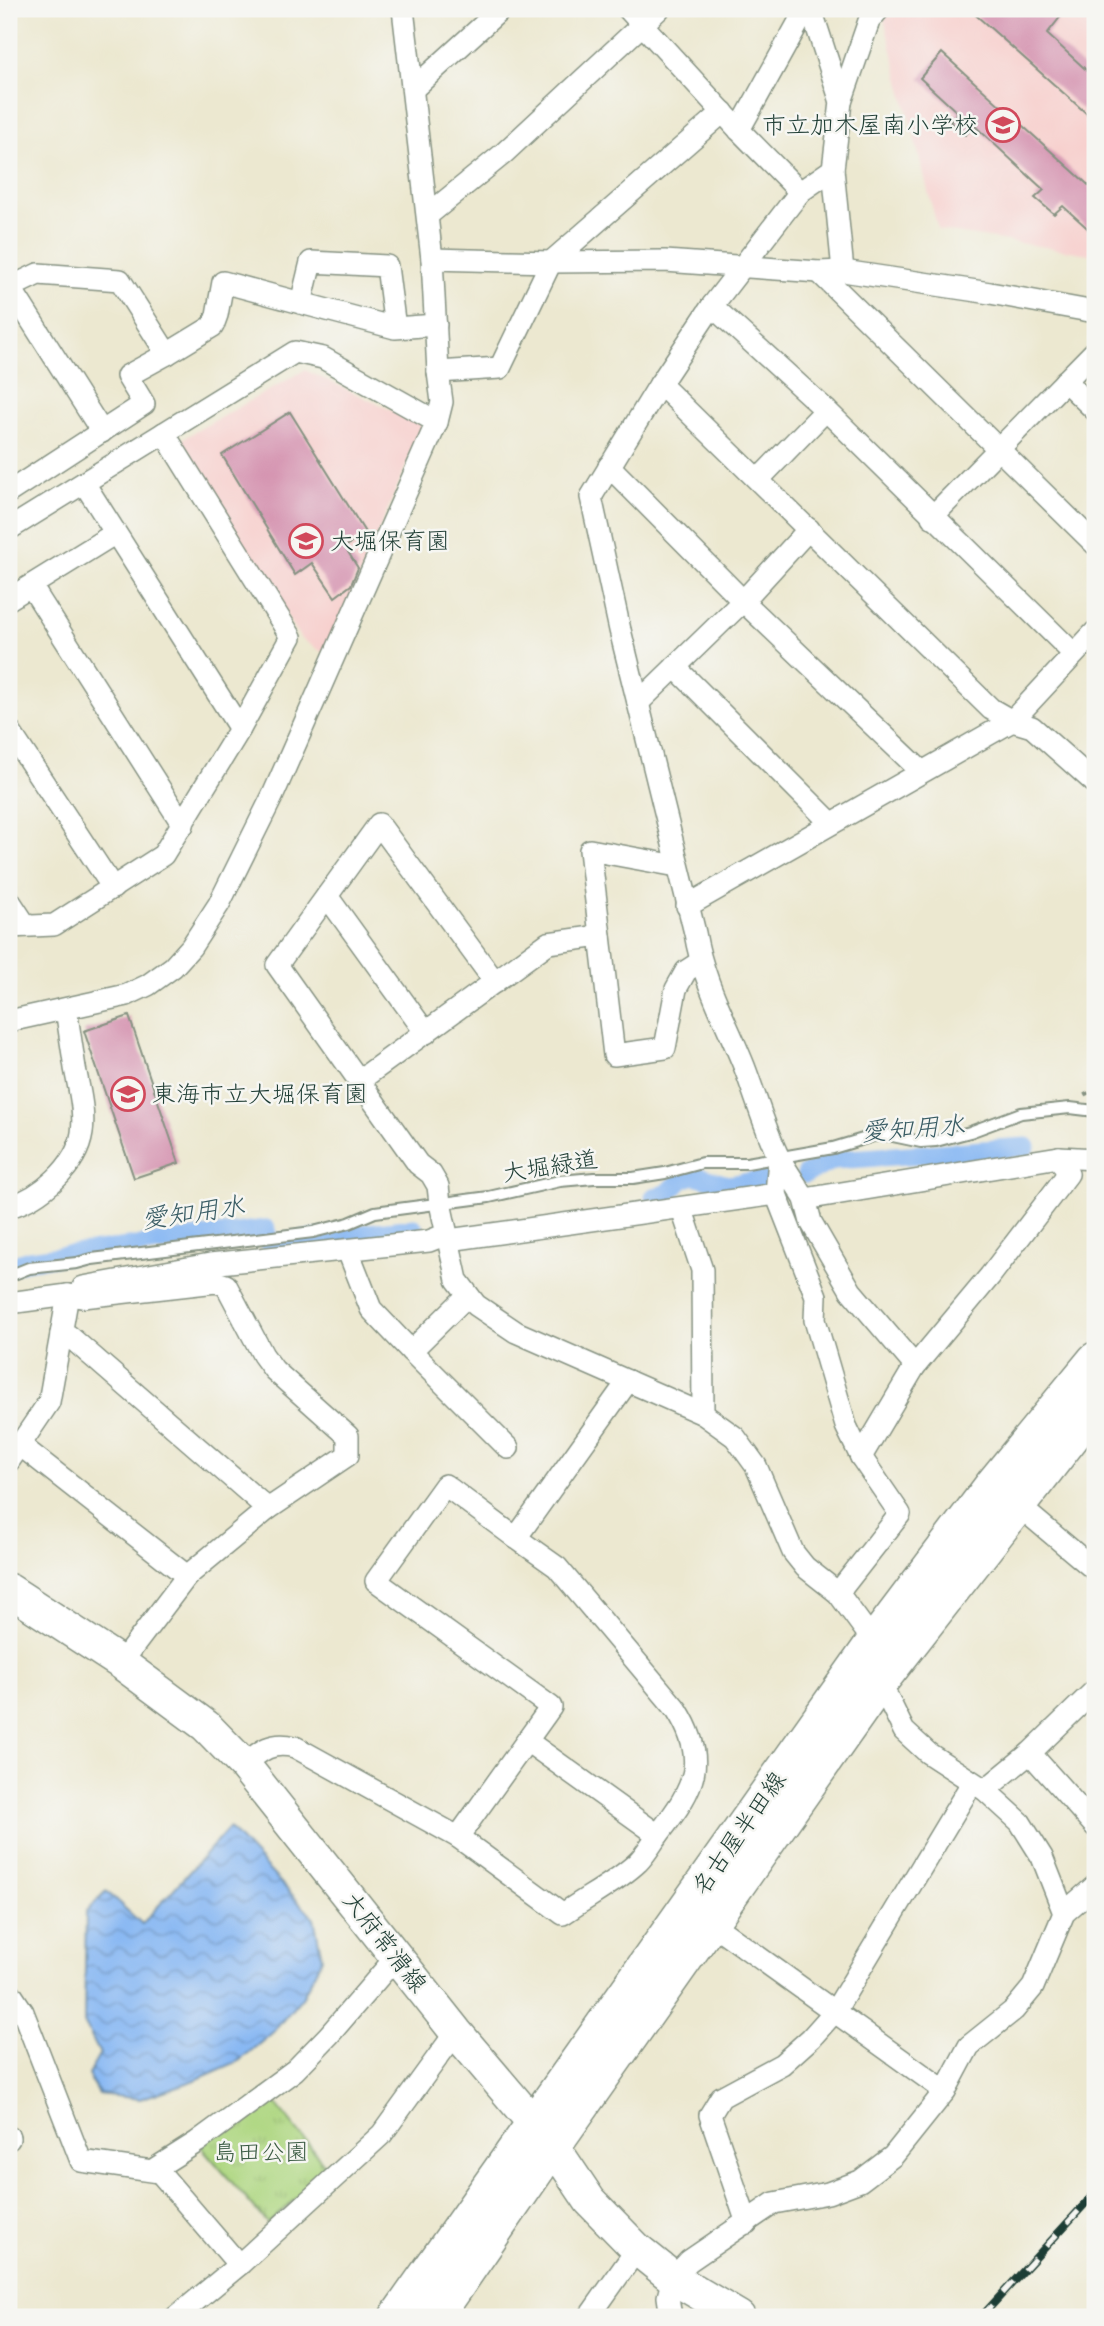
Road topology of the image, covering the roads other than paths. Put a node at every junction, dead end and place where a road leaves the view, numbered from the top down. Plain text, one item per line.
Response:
1 (403, 9) edge
2 (501, 9) edge
3 (659, 9) edge
4 (806, 9) edge
5 (811, 9) edge
6 (879, 9) edge
7 (635, 16) edge
8 (413, 89) junction
9 (841, 102) junction
10 (723, 112) junction
11 (739, 130) junction
12 (833, 169) junction
13 (800, 192) junction
14 (428, 215) junction
15 (432, 259) junction
16 (551, 262) junction
17 (743, 266) junction
18 (843, 271) junction
19 (819, 272) junction
20 (9, 288) edge
21 (301, 303) junction
22 (712, 306) junction
23 (1095, 312) edge
24 (436, 325) junction
25 (395, 328) junction
26 (1095, 351) edge
27 (167, 354) junction
28 (438, 372) junction
29 (1065, 381) junction
30 (660, 384) junction
31 (826, 410) junction
32 (1095, 410) edge
33 (437, 422) junction
34 (102, 432) junction
35 (164, 433) junction
36 (999, 451) junction
37 (609, 466) junction
38 (759, 479) junction
39 (12, 481) edge
40 (84, 483) junction
41 (932, 517) junction
42 (9, 529) edge
43 (809, 529) junction
44 (114, 534) junction
45 (1095, 544) edge
46 (31, 586) junction
47 (9, 599) edge
48 (743, 601) junction
49 (1095, 632) edge
50 (1074, 654) junction
51 (676, 667) junction
52 (638, 703) junction
53 (1012, 721) junction
54 (240, 729) junction
55 (9, 730) edge
56 (921, 771) junction
57 (1095, 783) edge
58 (831, 823) junction
59 (183, 825) junction
60 (677, 866) junction
61 (113, 888) junction
62 (327, 896) junction
63 (9, 900) edge
64 (687, 906) junction
65 (17, 926) edge
66 (600, 936) junction
67 (700, 962) junction
68 (495, 982) junction
69 (66, 1009) junction
70 (9, 1021) edge
71 (426, 1033) junction
72 (360, 1080) junction
73 (1095, 1111) edge
74 (1059, 1157) junction
75 (779, 1158) junction
76 (1095, 1158) edge
77 (776, 1194) junction
78 (805, 1199) junction
79 (12, 1200) edge
80 (440, 1203) junction
81 (685, 1219) dead end
82 (448, 1237) junction
83 (348, 1251) junction
84 (9, 1276) edge
85 (468, 1295) junction
86 (75, 1296) junction
87 (9, 1303) edge
88 (61, 1334) junction
89 (411, 1351) junction
90 (1095, 1360) edge
91 (915, 1366) junction
92 (628, 1381) junction
93 (1095, 1407) edge
94 (703, 1415) junction
95 (508, 1448) dead end
96 (14, 1453) edge
97 (861, 1457) junction
98 (1019, 1506) junction
99 (268, 1509) junction
100 (516, 1538) junction
101 (1095, 1570) edge
102 (187, 1576) junction
103 (9, 1590) edge
104 (838, 1593) junction
105 (874, 1642) junction
106 (121, 1663) junction
107 (880, 1682) junction
108 (1095, 1690) edge
109 (527, 1741) junction
110 (1030, 1752) junction
111 (244, 1765) junction
112 (979, 1786) junction
113 (1095, 1826) edge
114 (658, 1835) junction
115 (457, 1836) junction
116 (1095, 1886) edge
117 (1064, 1913) junction
118 (711, 1923) junction
119 (397, 1956) junction
120 (11, 2000) edge
121 (835, 2011) junction
122 (456, 2032) junction
123 (944, 2091) junction
124 (543, 2135) junction
125 (159, 2172) junction
126 (747, 2223) junction
127 (637, 2249) junction
128 (239, 2265) junction
129 (673, 2278) junction
130 (178, 2317) edge
131 (397, 2317) edge
132 (435, 2317) edge
133 (589, 2317) edge
134 (671, 2317) edge
135 (739, 2317) edge

1 - 8 street
2 - 8 street
3 - 7 street
4 - 11 street
5 - 9 street
6 - 9 street
7 - 10 street
7 - 14 street
8 - 14 street
9 - 12 street
10 - 11 street
10 - 16 street
11 - 13 street
12 - 13 street
12 - 18 street
13 - 17 street
14 - 15 street
15 - 16 street
15 - 24 street
16 - 17 street
16 - 28 street
17 - 19 street
17 - 22 street
18 - 19 street
18 - 23 street
19 - 36 street
20 - 27 street
20 - 34 street
21 - 25 street
21 - 25 street
21 - 27 street
22 - 30 street
22 - 31 street
24 - 25 street
24 - 28 street
26 - 29 street
27 - 34 street
28 - 33 street
29 - 32 street
29 - 36 street
30 - 37 street
30 - 38 street
31 - 38 street
31 - 41 street
33 - 35 street
33 - 69 street
34 - 39 street
35 - 40 street
35 - 54 street
36 - 41 street
36 - 45 street
37 - 48 street
37 - 52 street
38 - 43 street
40 - 42 street
40 - 44 street
41 - 50 street
43 - 48 street
43 - 53 street
44 - 46 street
44 - 54 street
46 - 47 street
46 - 59 street
48 - 51 street
48 - 56 street
49 - 50 street
50 - 53 street
51 - 52 street
51 - 58 street
52 - 60 street
53 - 56 street
53 - 57 street
54 - 59 street
55 - 61 street
56 - 58 street
58 - 64 street
59 - 61 street
60 - 64 street
60 - 66 street
61 - 65 street
62 - 68 street
62 - 71 street
62 - 72 street
63 - 65 street
64 - 67 street
66 - 67 street
66 - 68 street
67 - 75 street
68 - 71 street
69 - 70 street
69 - 79 street
71 - 72 street
72 - 80 street
73 - 75 lane, 大堀緑道
74 - 76 street
74 - 78 street
74 - 91 street
75 - 77 street
75 - 78 street
75 - 80 lane, 大堀緑道
77 - 82 street
77 - 97 street
78 - 91 street
80 - 82 street
80 - 84 lane, 大堀緑道
81 - 94 street
82 - 83 street
82 - 85 street
83 - 86 street
83 - 89 street
85 - 89 street
85 - 92 street
86 - 87 street
86 - 88 street
86 - 99 street
88 - 96 street
88 - 99 street
89 - 95 street
90 - 105 main road, 名古屋半田線
91 - 97 street
92 - 94 street
92 - 100 street
93 - 98 main road, 名古屋半田線
94 - 104 street
96 - 102 street
97 - 104 street
98 - 101 street
98 - 107 main road, 名古屋半田線
99 - 102 street
100 - 109 street
100 - 114 street
102 - 106 street
103 - 106 main road, 大府常滑線
104 - 105 street
105 - 107 street
105 - 124 main road, 名古屋半田線
106 - 111 main road, 大府常滑線
107 - 112 street
107 - 118 main road, 名古屋半田線
108 - 110 street
109 - 114 street
109 - 115 street
110 - 112 street
110 - 113 street
111 - 115 street
111 - 119 main road, 大府常滑線
112 - 117 street
112 - 121 street
114 - 115 street
116 - 117 street
117 - 123 street
118 - 121 street
118 - 124 main road, 名古屋半田線
119 - 122 main road, 大府常滑線
119 - 125 street
120 - 125 street
121 - 123 street
121 - 126 street
122 - 124 main road, 大府常滑線
122 - 128 street
123 - 126 street
124 - 127 main road, 大府常滑線
124 - 131 main road, 名古屋半田線
124 - 132 main road, 名古屋半田線
125 - 128 street
126 - 129 street
127 - 129 main road, 大府常滑線
127 - 133 street
128 - 130 street
129 - 134 street
129 - 135 main road, 大府常滑線

